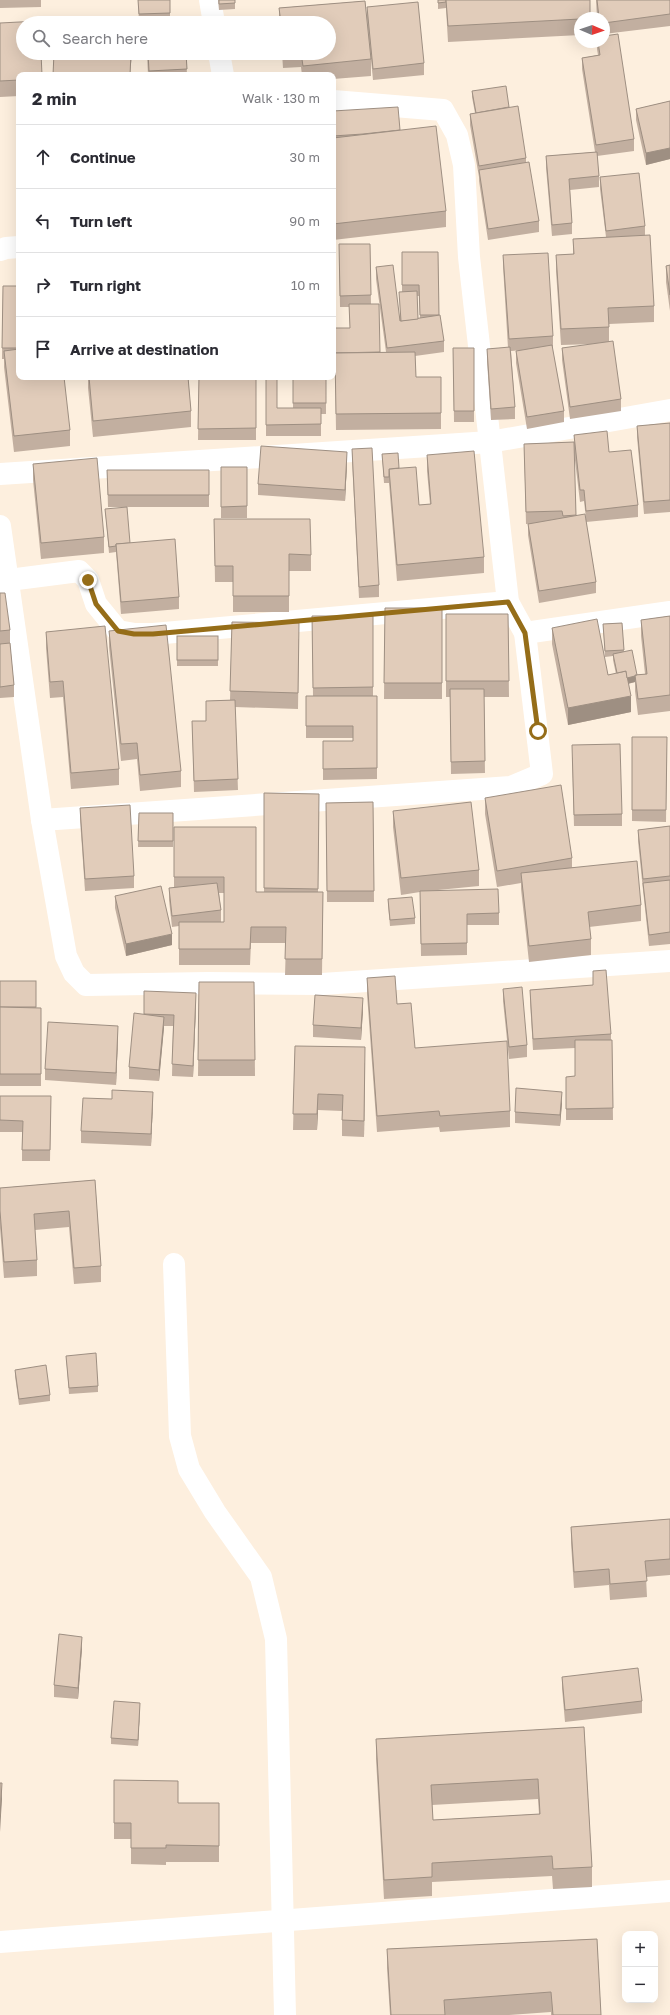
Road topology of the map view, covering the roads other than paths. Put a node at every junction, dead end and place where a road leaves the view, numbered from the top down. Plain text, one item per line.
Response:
1 (210, 0) edge
2 (213, 16) edge
3 (220, 60) edge
4 (222, 72) edge
5 (336, 101) edge
6 (16, 247) edge
7 (0, 250) edge
8 (670, 410) edge
9 (490, 442) junction
10 (0, 474) edge
11 (0, 526) edge
12 (9, 580) junction
13 (508, 602) junction
14 (670, 612) edge
15 (525, 633) junction
16 (42, 820) junction
17 (670, 961) edge
18 (174, 1264) dead end
19 (670, 1892) edge
20 (284, 1922) junction
21 (0, 1942) edge
22 (285, 2015) edge

1 - 2 street
3 - 4 street
5 - 9 street
6 - 7 street
8 - 9 street
9 - 10 street
9 - 13 street
11 - 12 street
12 - 13 street
12 - 16 street
13 - 15 street
14 - 15 street
15 - 16 street
16 - 17 street
18 - 20 street
19 - 20 street
20 - 21 street
20 - 22 street

